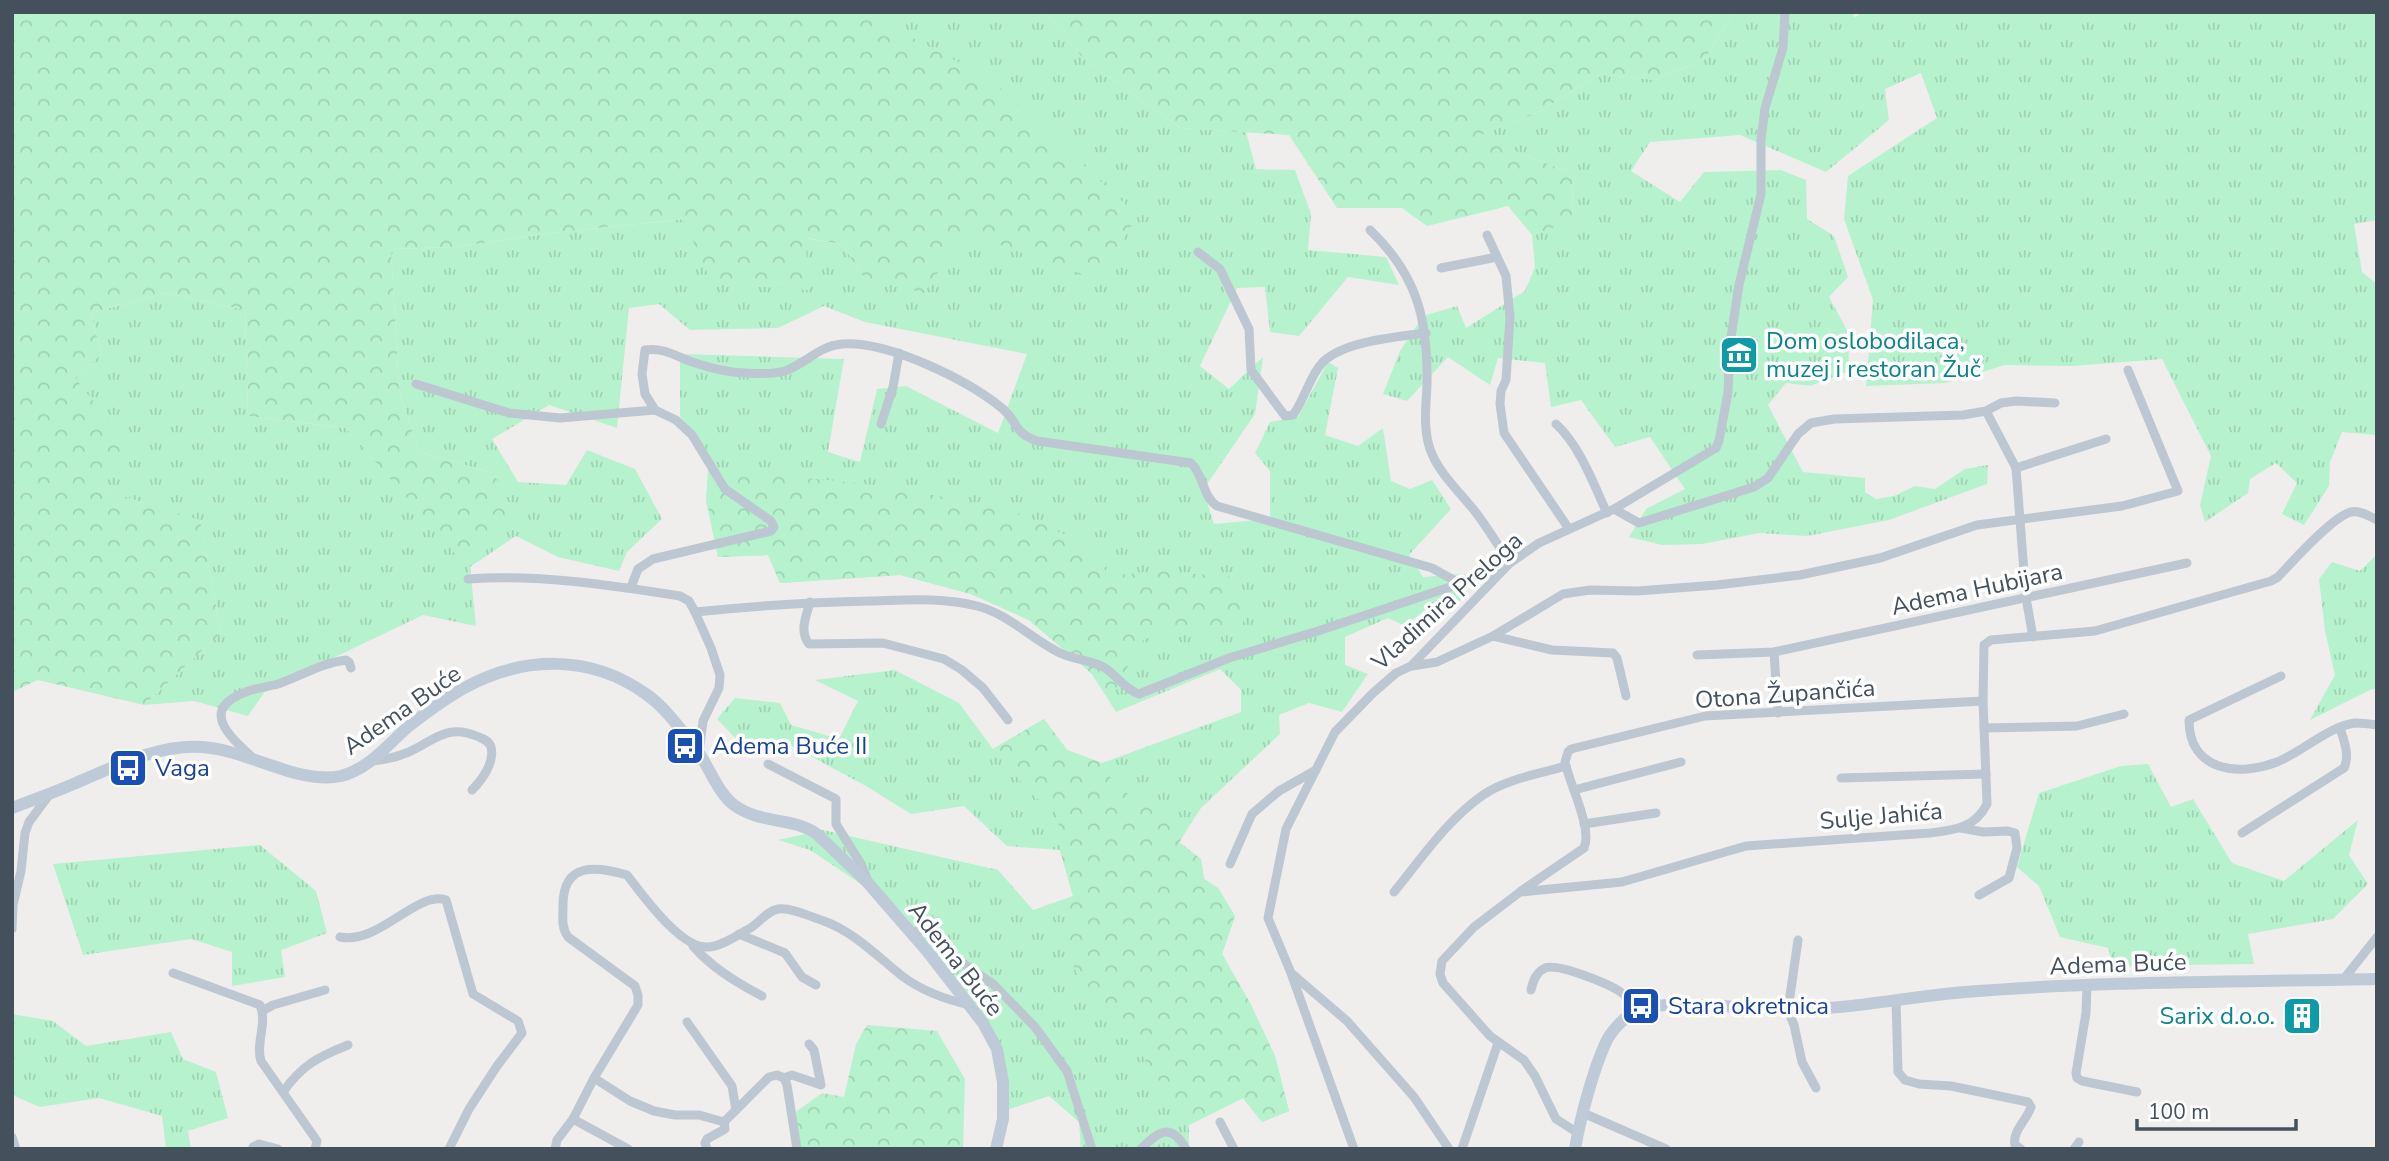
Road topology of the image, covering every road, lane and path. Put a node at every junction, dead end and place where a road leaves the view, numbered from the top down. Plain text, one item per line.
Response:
1 (1785, 12) edge
2 (1370, 230) dead end
3 (1487, 234) dead end
4 (1198, 253) dead end
5 (1497, 257) junction
6 (1441, 268) dead end
7 (1426, 333) junction
8 (899, 353) junction
9 (2128, 370) dead end
10 (416, 384) dead end
11 (2055, 403) dead end
12 (655, 410) junction
13 (1986, 411) junction
14 (881, 424) dead end
15 (1556, 424) dead end
16 (2106, 439) dead end
17 (2016, 468) junction
18 (1611, 511) junction
19 (2022, 520) junction
20 (2377, 520) edge
21 (1569, 529) junction
22 (2187, 563) dead end
23 (1508, 566) junction
24 (468, 579) dead end
25 (1460, 583) junction
26 (631, 587) junction
27 (2026, 598) junction
28 (810, 603) junction
29 (695, 612) junction
30 (1493, 636) junction
31 (2033, 637) junction
32 (1774, 652) junction
33 (1697, 655) dead end
34 (1411, 666) junction
35 (351, 668) dead end
36 (2281, 676) dead end
37 (1626, 696) dead end
38 (1983, 701) junction
39 (1778, 713) junction
40 (2124, 714) dead end
41 (1007, 720) dead end
42 (2377, 725) edge
43 (1984, 728) junction
44 (2340, 728) junction
45 (699, 753) junction
46 (253, 757) junction
47 (370, 761) junction
48 (1681, 762) dead end
49 (768, 764) dead end
50 (1566, 766) junction
51 (1316, 770) junction
52 (1986, 774) junction
53 (1842, 778) dead end
54 (472, 790) dead end
55 (1574, 790) junction
56 (50, 793) junction
57 (12, 808) edge
58 (1656, 813) dead end
59 (1584, 824) junction
60 (1959, 828) junction
61 (2242, 833) dead end
62 (1230, 863) dead end
63 (869, 883) junction
64 (1394, 892) dead end
65 (1520, 892) junction
66 (1979, 895) dead end
67 (12, 929) edge
68 (910, 933) junction
69 (739, 934) junction
70 (340, 937) dead end
71 (2377, 937) edge
72 (1798, 940) dead end
73 (690, 942) junction
74 (173, 973) dead end
75 (1291, 973) junction
76 (2377, 979) edge
77 (2343, 980) junction
78 (816, 985) dead end
79 (2087, 985) junction
80 (325, 990) dead end
81 (1531, 990) dead end
82 (762, 996) dead end
83 (1896, 999) junction
84 (970, 1005) junction
85 (1636, 1010) junction
86 (1788, 1010) junction
87 (262, 1011) junction
88 (687, 1022) dead end
89 (1498, 1043) junction
90 (810, 1044) dead end
91 (348, 1045) dead end
92 (784, 1077) junction
93 (594, 1078) junction
94 (1816, 1088) dead end
95 (283, 1092) junction
96 (2137, 1092) dead end
97 (736, 1110) junction
98 (1583, 1113) junction
99 (573, 1119) junction
100 (724, 1122) junction
101 (1220, 1122) dead end
102 (1578, 1133) junction
103 (12, 1137) edge
104 (16, 1149) edge
105 (254, 1149) edge
106 (278, 1149) edge
107 (315, 1149) edge
108 (449, 1149) edge
109 (555, 1149) edge
110 (628, 1149) edge
111 (707, 1149) edge
112 (797, 1149) edge
113 (996, 1149) edge
114 (1092, 1149) edge
115 (1141, 1149) edge
116 (1186, 1149) edge
117 (1234, 1149) edge
118 (1354, 1149) edge
119 (1448, 1149) edge
120 (1462, 1149) edge
121 (1575, 1149) edge
122 (1666, 1149) edge
123 (2021, 1149) edge

1 - 18 street, Vladimira Preloga
2 - 7 street
3 - 5 street
4 - 7 street
5 - 6 street
5 - 21 street
7 - 23 street
8 - 12 street
8 - 14 street
8 - 25 street
9 - 19 street
10 - 12 street
11 - 13 street
12 - 26 street
13 - 17 street
13 - 18 street
15 - 18 street
16 - 17 street
17 - 19 street
18 - 21 street, Vladimira Preloga
19 - 27 street
19 - 30 street
20 - 31 street, Sulje Jahića
21 - 23 street, Vladimira Preloga
22 - 27 street, Adema Hubijara
23 - 25 street
23 - 34 street, Vladimira Preloga
24 - 26 street
25 - 28 street
26 - 29 street
27 - 31 street
27 - 32 street, Adema Hubijara
28 - 29 street
28 - 41 street
29 - 45 street
30 - 34 street
30 - 37 street
31 - 38 street, Sulje Jahića
32 - 33 street, Adema Hubijara
32 - 39 street
34 - 51 street, Vladimira Preloga
35 - 46 street
36 - 44 street
38 - 39 street, Otona Župančića
38 - 43 street, Sulje Jahića
39 - 50 street, Otona Župančića
40 - 43 street
42 - 44 street
43 - 52 street, Sulje Jahića
44 - 61 street
45 - 47 street, Adema Buće
45 - 63 street, Adema Buće
46 - 47 street, Adema Buće
46 - 56 street, Adema Buće
47 - 54 street
48 - 55 street
49 - 63 street, Adema Buće
50 - 55 street
50 - 64 street, Otona Župančića
51 - 62 street
51 - 75 street, Vladimira Preloga
52 - 53 street
52 - 60 street, Sulje Jahića
55 - 59 street
56 - 57 street, Adema Buće
56 - 67 street
58 - 59 street
59 - 65 street
60 - 65 street, Sulje Jahića
60 - 66 street
63 - 68 street, Adema Buće
65 - 89 street
68 - 84 street, Adema Buće
68 - 114 street
69 - 73 street
69 - 78 street
69 - 84 street
70 - 108 street
71 - 77 street
72 - 86 street
73 - 82 street
73 - 93 street
74 - 87 street
75 - 118 street
75 - 119 street, Vladimira Preloga
76 - 77 street, Adema Buće
77 - 79 street, Adema Buće
79 - 83 street, Adema Buće
79 - 96 street
80 - 87 street
81 - 85 street
83 - 86 street, Adema Buće
83 - 123 street
84 - 113 street, Adema Buće
85 - 86 street, Adema Buće
85 - 98 street
86 - 94 street
87 - 95 street
88 - 97 street
89 - 102 street
89 - 120 street
90 - 92 street
91 - 95 street
92 - 97 street
92 - 112 street
93 - 99 street
93 - 100 street
95 - 107 street
97 - 100 street
98 - 102 street
98 - 122 street
99 - 109 street
99 - 110 street
100 - 111 street
101 - 117 street
102 - 121 street
103 - 104 street
105 - 106 street
115 - 116 street

